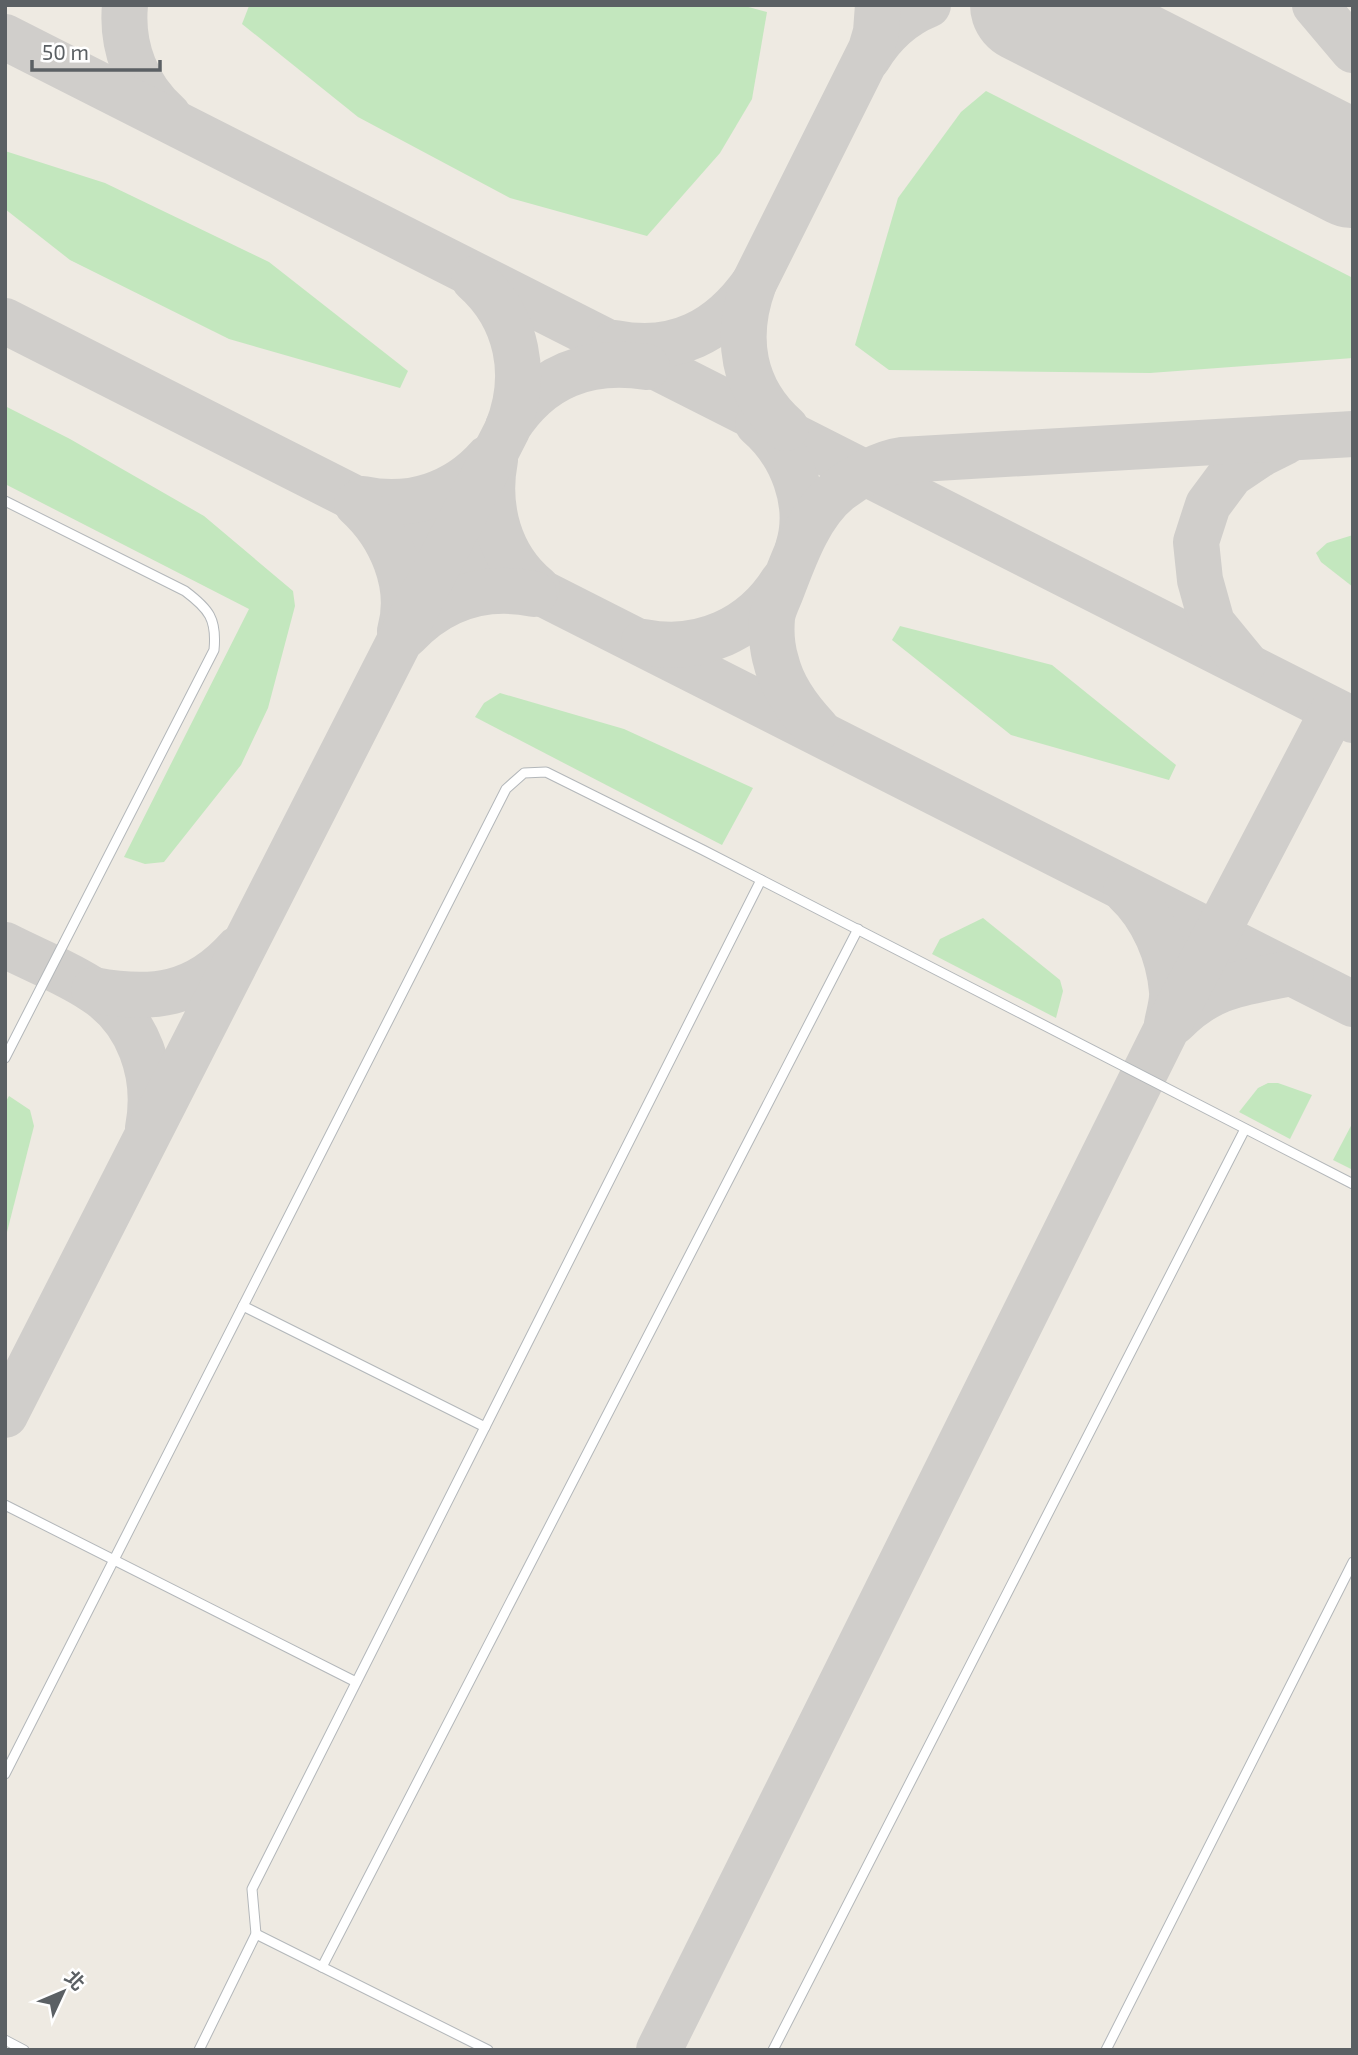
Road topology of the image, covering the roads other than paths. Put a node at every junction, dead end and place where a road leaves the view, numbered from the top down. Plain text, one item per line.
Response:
1 (5, 502) edge
2 (761, 880) junction
3 (858, 929) junction
4 (5, 1058) edge
5 (1245, 1129) junction
6 (1353, 1184) edge
7 (243, 1306) junction
8 (485, 1427) junction
9 (5, 1505) edge
10 (114, 1561) junction
11 (1353, 1562) edge
12 (356, 1682) junction
13 (5, 1774) edge
14 (256, 1934) junction
15 (322, 1967) junction
16 (5, 2040) edge
17 (24, 2050) edge
18 (198, 2050) edge
19 (488, 2050) edge
20 (773, 2050) edge
21 (1107, 2050) edge

1 - 4 lane
2 - 3 lane
2 - 7 lane
2 - 8 lane
3 - 5 lane
3 - 15 lane
5 - 6 lane
5 - 20 lane
7 - 8 lane
7 - 10 lane
8 - 12 lane
9 - 10 lane
10 - 12 lane
10 - 13 lane
11 - 21 lane
12 - 14 lane
14 - 15 lane
14 - 18 lane
15 - 19 lane
16 - 17 lane

